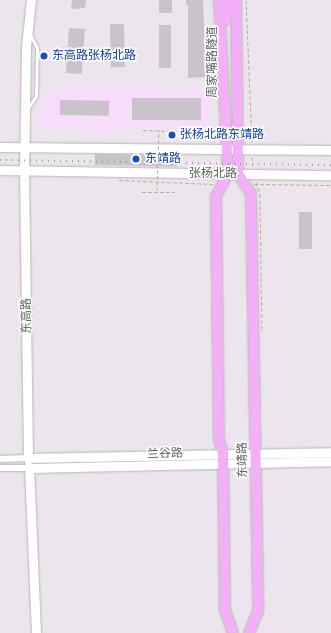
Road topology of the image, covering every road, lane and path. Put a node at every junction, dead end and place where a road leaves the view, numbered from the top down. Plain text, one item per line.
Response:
1 (31, 0) edge
2 (219, 0) edge
3 (226, 0) edge
4 (236, 0) edge
5 (226, 123) junction
6 (143, 130) dead end
7 (159, 130) junction
8 (179, 131) dead end
9 (0, 147) edge
10 (24, 148) junction
11 (227, 148) junction
12 (238, 148) junction
13 (331, 150) edge
14 (0, 170) edge
15 (24, 170) junction
16 (228, 173) junction
17 (238, 174) junction
18 (331, 175) edge
19 (118, 180) dead end
20 (222, 184) junction
21 (245, 184) junction
22 (331, 185) edge
23 (157, 191) junction
24 (142, 192) dead end
25 (175, 192) dead end
26 (331, 452) edge
27 (223, 458) junction
28 (256, 458) junction
29 (0, 459) edge
30 (331, 461) edge
31 (29, 463) junction
32 (0, 468) edge
33 (36, 633) edge
34 (233, 633) edge
35 (249, 633) edge

1 - 10 street, 东高路
2 - 5 main road
3 - 5 main road, 周家嘴路隧道
4 - 12 main road
5 - 11 main road
6 - 7 path
7 - 8 path
7 - 23 path, bridge
9 - 10 street
10 - 11 street
10 - 15 street, 东高路
11 - 12 street
11 - 16 main road
12 - 13 street
12 - 17 main road
14 - 15 street, 张杨北路
15 - 16 street, 张杨北路
15 - 31 street, 东高路
16 - 17 street, 张杨北路
16 - 20 main road, 东靖路
17 - 18 street, 张杨北路
17 - 21 main road, 东靖路
19 - 20 path
20 - 27 main road, 东靖路
21 - 22 path
21 - 28 main road, 东靖路
23 - 24 path
23 - 25 path
26 - 28 street, 兰谷路
27 - 28 street, 兰谷路
27 - 31 street, 兰谷路
27 - 34 main road, 东靖路
28 - 30 street, 兰谷路
28 - 35 main road, 东靖路
29 - 31 street, 兰谷路
31 - 32 street, 兰谷路
31 - 33 street, 东高路

